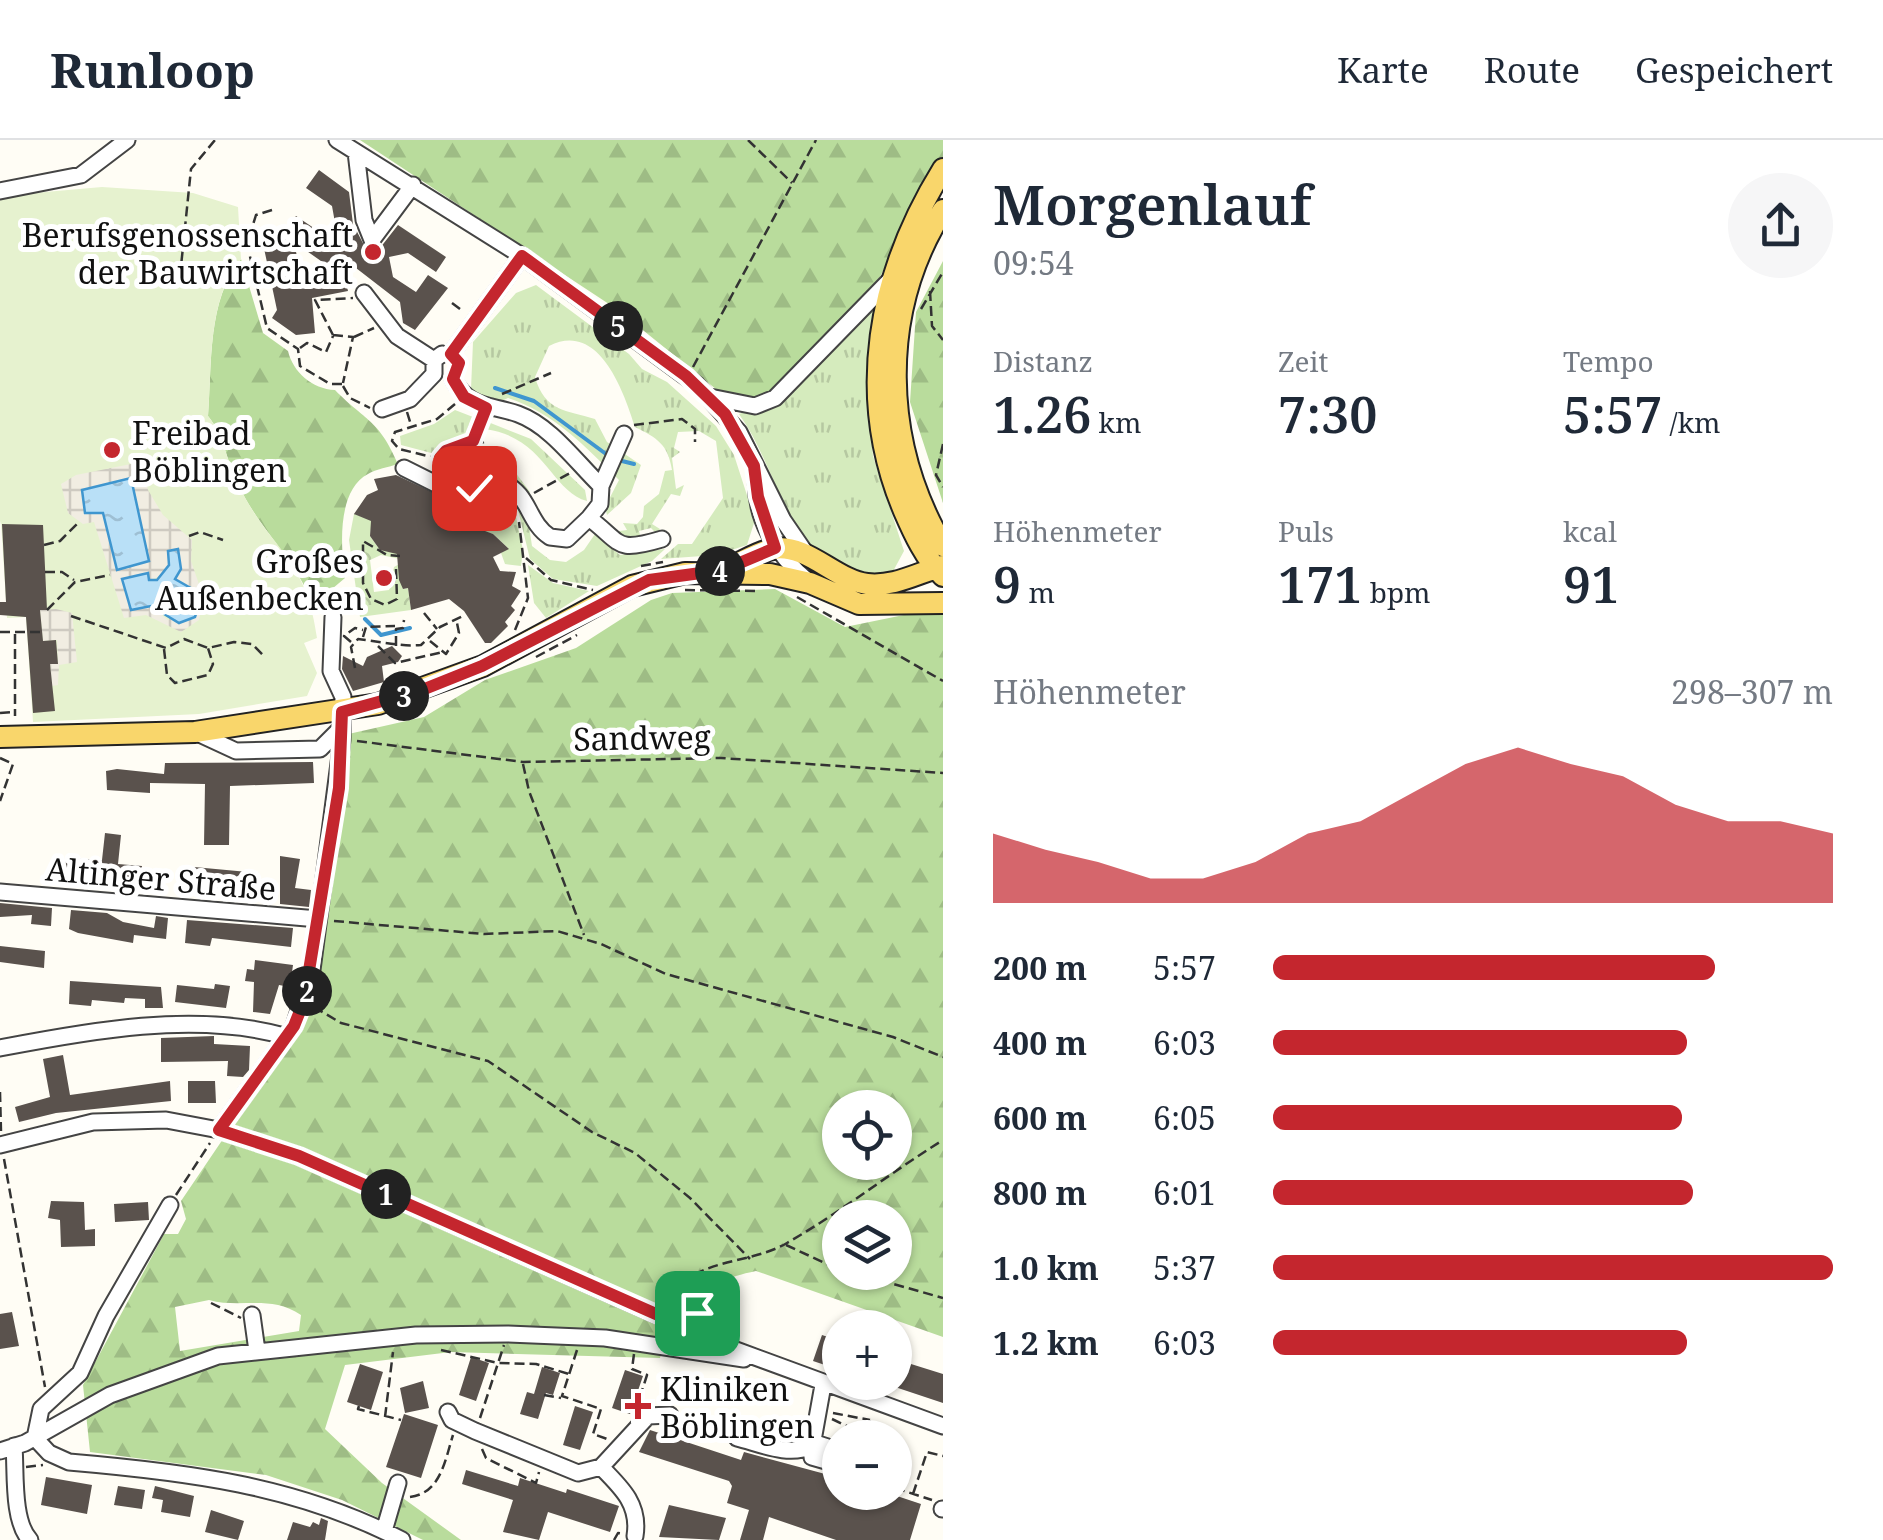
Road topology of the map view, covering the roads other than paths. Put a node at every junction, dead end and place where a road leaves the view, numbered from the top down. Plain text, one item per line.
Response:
1 (127, 140) edge
2 (337, 140) edge
3 (356, 152) junction
4 (943, 169) edge
5 (413, 185) junction
6 (0, 191) edge
7 (943, 210) edge
8 (522, 256) junction
9 (891, 280) junction
10 (364, 292) road end
11 (451, 354) junction
12 (425, 358) junction
13 (453, 379) junction
14 (710, 397) junction
15 (382, 409) road end
16 (624, 434) road end
17 (404, 468) dead end
18 (458, 483) road end
19 (503, 484) junction
20 (601, 486) junction
21 (589, 518) junction
22 (911, 526) junction
23 (662, 538) dead end
24 (943, 546) edge
25 (783, 547) junction
26 (723, 570) junction
27 (752, 571) junction
28 (941, 572) edge
29 (899, 582) junction
30 (810, 583) junction
31 (943, 603) edge
32 (899, 604) junction
33 (333, 618) dead end
34 (342, 726) junction
35 (195, 732) junction
36 (0, 737) edge
37 (0, 892) edge
38 (318, 919) junction
39 (284, 1036) junction
40 (0, 1048) edge
41 (217, 1133) junction
42 (1, 1145) edge
43 (170, 1205) road end
44 (697, 1313) road end
45 (252, 1316) road end
46 (683, 1326) junction
47 (257, 1351) junction
48 (768, 1362) junction
49 (822, 1385) edge
50 (822, 1390) edge
51 (867, 1400) edge
52 (448, 1412) dead end
53 (670, 1415) dead end
54 (943, 1426) edge
55 (34, 1438) junction
56 (737, 1438) dead end
57 (812, 1444) junction
58 (822, 1446) edge
59 (7, 1449) edge
60 (822, 1460) edge
61 (601, 1466) junction
62 (396, 1491) road end
63 (384, 1531) junction
64 (635, 1536) dead end
65 (30, 1540) edge
66 (402, 1540) edge

1 - 6 street
2 - 3 street
3 - 5 street
3 - 5 street
4 - 9 main road
5 - 8 street
7 - 24 main road
8 - 11 street
8 - 14 street
9 - 14 street
9 - 22 main road
10 - 12 street
11 - 12 street
11 - 13 street
12 - 13 street
12 - 15 street
13 - 20 street
14 - 25 street
16 - 20 street
17 - 18 street
19 - 19 street
19 - 21 street
20 - 21 street
21 - 23 street
22 - 28 main road
22 - 29 main road
25 - 26 main road
25 - 27 street
25 - 29 main road
25 - 30 street
26 - 27 main road
26 - 34 main road
27 - 30 main road
28 - 29 main road
28 - 32 main road
30 - 32 main road
31 - 32 main road
33 - 34 street
34 - 35 main road
34 - 35 street
34 - 38 street, Altinger Straße
35 - 36 main road
37 - 38 street, Altinger Straße
38 - 39 street, Altinger Straße
39 - 40 street
39 - 41 street, Altinger Straße
41 - 42 street
41 - 46 street
43 - 55 street
44 - 46 street
45 - 47 street
46 - 48 street
47 - 48 street
47 - 55 street
48 - 49 street
50 - 57 street
51 - 54 street
52 - 61 street
53 - 61 street
55 - 59 street
55 - 63 street
56 - 57 street
57 - 58 street
57 - 60 street
59 - 65 street
61 - 64 street
62 - 63 street
63 - 66 street

